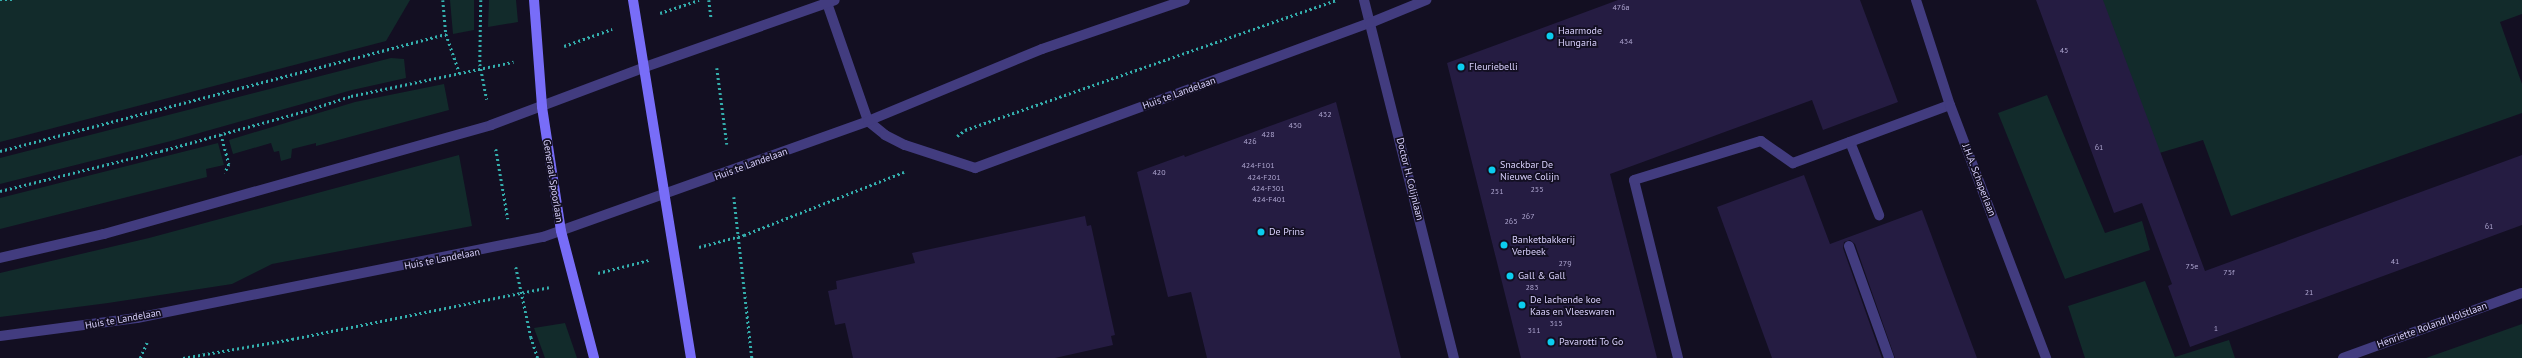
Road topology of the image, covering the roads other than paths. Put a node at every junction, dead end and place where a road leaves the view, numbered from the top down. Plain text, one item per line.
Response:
1 (534, 0) edge
2 (633, 0) edge
3 (1185, 0) edge
4 (1364, 0) edge
5 (1426, 0) edge
6 (1916, 0) edge
7 (831, 2) edge
8 (1370, 23) junction
9 (645, 66) junction
10 (1950, 105) junction
11 (542, 107) junction
12 (868, 121) junction
13 (1850, 142) junction
14 (665, 194) junction
15 (1879, 215) dead end
16 (561, 231) junction
17 (1849, 246) dead end
18 (0, 258) edge
19 (2522, 292) edge
20 (0, 336) edge
21 (594, 358) edge
22 (690, 358) edge
23 (1454, 358) edge
24 (1678, 358) edge
25 (1889, 358) edge
26 (2046, 358) edge
27 (2343, 358) edge

1 - 11 main road, Generaal Spoorlaan
2 - 9 main road
3 - 12 street, Huis te Landelaan
4 - 8 street, Doctor H. Colijnlaan
5 - 8 street, Huis te Landelaan
6 - 10 street, J.H.A. Schaperlaan
7 - 9 street
7 - 12 street
8 - 12 street, Huis te Landelaan
8 - 23 street, Doctor H. Colijnlaan
9 - 11 street
9 - 14 main road
10 - 13 street
10 - 26 street, J.H.A. Schaperlaan
11 - 16 main road, Generaal Spoorlaan
11 - 18 street
12 - 14 street, Huis te Landelaan
13 - 15 street
13 - 24 street
14 - 16 street, Huis te Landelaan
14 - 22 main road
16 - 20 street, Huis te Landelaan
16 - 21 main road, Generaal Spoorlaan
17 - 25 street
19 - 27 street, Henriette Roland Holstlaan

